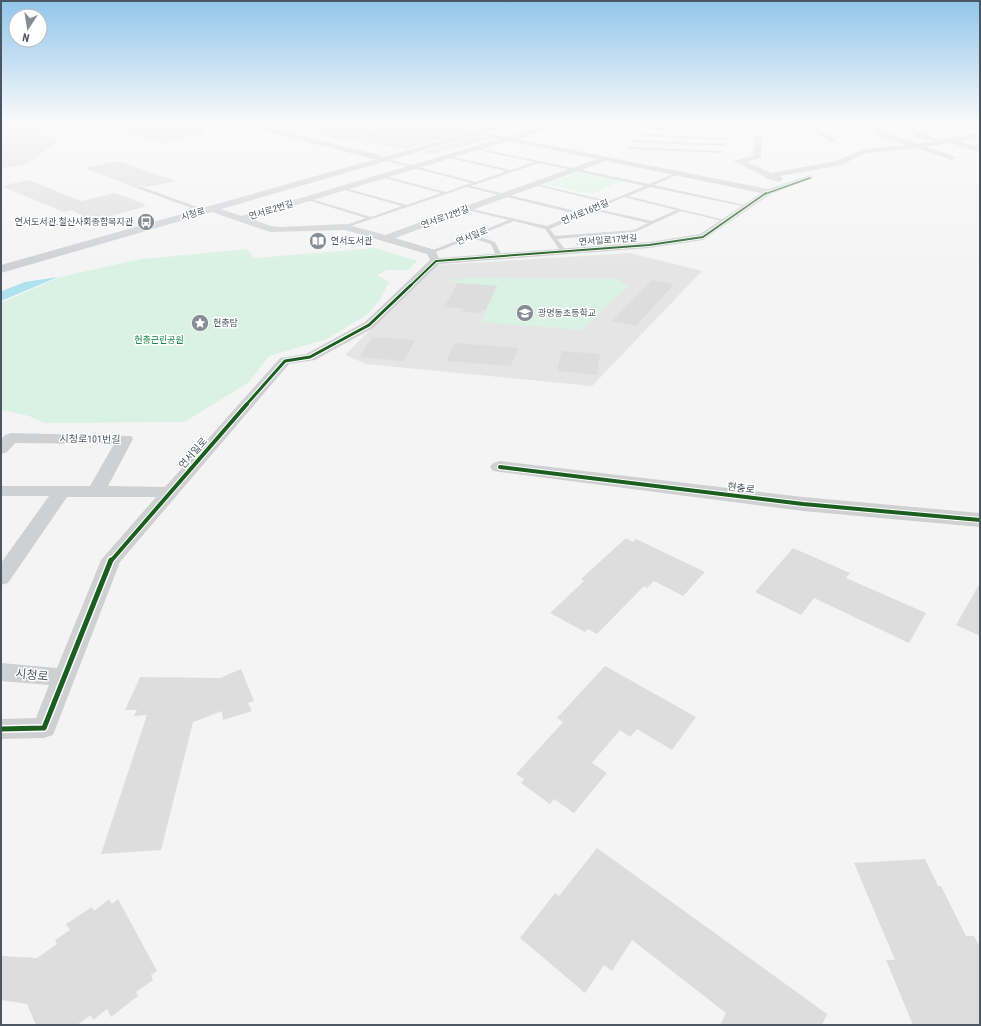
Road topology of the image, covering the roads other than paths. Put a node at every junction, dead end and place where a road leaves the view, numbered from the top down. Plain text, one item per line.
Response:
1 (343, 171) edge
2 (398, 171) edge
3 (433, 171) edge
4 (512, 171) edge
5 (572, 171) edge
6 (585, 171) edge
7 (661, 171) edge
8 (757, 171) edge
9 (796, 171) edge
10 (676, 174) junction
11 (381, 176) junction
12 (768, 176) junction
13 (810, 178) dead end
14 (476, 183) junction
15 (795, 183) junction
16 (536, 185) junction
17 (649, 185) junction
18 (466, 186) junction
19 (140, 187) dead end
20 (342, 188) junction
21 (768, 192) junction
22 (446, 193) junction
23 (504, 196) junction
24 (624, 196) junction
25 (306, 199) junction
26 (609, 202) junction
27 (406, 206) junction
28 (747, 206) junction
29 (469, 209) junction
30 (593, 209) junction
31 (208, 210) junction
32 (680, 210) junction
33 (581, 214) junction
34 (370, 218) junction
35 (240, 219) junction
36 (513, 220) junction
37 (726, 221) junction
38 (653, 223) junction
39 (345, 227) junction
40 (547, 228) junction
41 (472, 236) junction
42 (387, 238) junction
43 (554, 238) junction
44 (564, 252) junction
45 (499, 256) junction
46 (433, 257) junction
47 (1, 269) edge
48 (1, 449) edge
49 (500, 467) dead end
50 (1, 491) edge
51 (61, 492) junction
52 (96, 492) junction
53 (170, 492) junction
54 (980, 520) edge
55 (1, 578) edge
56 (1, 672) edge
57 (64, 678) junction
58 (1, 729) edge

1 - 31 main road, 시청로
2 - 11 street, 연서로2번길
3 - 14 lane
4 - 14 lane
5 - 16 street, 연서로12번길
6 - 17 lane
7 - 10 street
8 - 12 street
9 - 12 street
10 - 17 lane, 연서로16번길
10 - 21 street
11 - 20 street, 연서로2번길
11 - 22 lane
12 - 15 street
13 - 15 street
14 - 18 lane
15 - 21 street
16 - 23 street, 연서로12번길
16 - 26 lane
17 - 24 lane, 연서로16번길
17 - 28 lane
18 - 22 lane
18 - 23 lane
19 - 31 lane
20 - 25 street, 연서로2번길
20 - 27 lane
21 - 28 street, 연서일로17번길
22 - 27 lane
23 - 29 street, 연서로12번길
23 - 33 lane
24 - 26 lane, 연서로16번길
24 - 32 lane
25 - 34 lane
25 - 35 street, 연서로2번길
26 - 30 lane, 연서로16번길
27 - 34 lane
28 - 37 street, 연서일로17번길
29 - 36 lane
29 - 42 street, 연서로12번길
30 - 33 lane, 연서로16번길
30 - 38 lane
31 - 35 street
31 - 47 main road, 시청로
32 - 37 lane
32 - 38 lane, 연서로16번길
33 - 40 lane, 연서로16번길
34 - 39 lane
35 - 39 street
36 - 40 lane
36 - 41 lane, 연서일로
37 - 44 street, 연서일로17번길
38 - 43 lane, 연서로16번길
39 - 42 street
40 - 43 lane, 연서로16번길
41 - 45 lane
41 - 46 lane, 연서일로
42 - 46 street
43 - 44 lane, 연서로16번길
44 - 45 street, 연서일로17번길
45 - 46 street, 연서일로17번길
46 - 53 street, 연서일로
48 - 52 street, 시청로101번길
49 - 54 street, 현충로
50 - 51 street
51 - 52 street
51 - 55 street
52 - 53 street
53 - 57 street, 연서일로
56 - 57 street, 시청로
57 - 58 street, 연서일로

